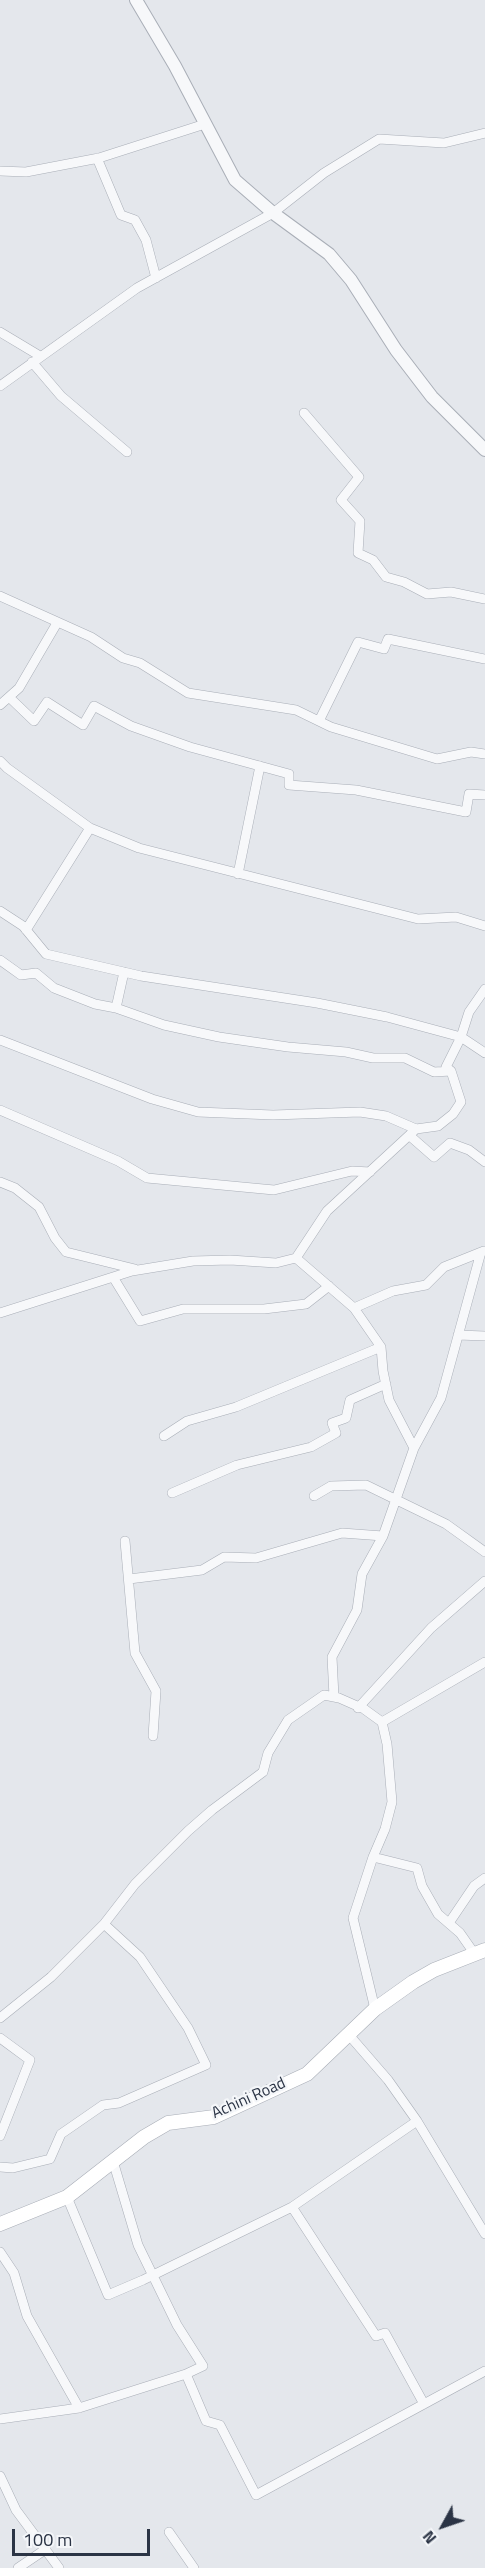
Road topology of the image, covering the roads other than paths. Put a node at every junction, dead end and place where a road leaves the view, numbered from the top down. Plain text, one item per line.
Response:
1 (136, 0) edge
2 (205, 124) junction
3 (485, 133) edge
4 (97, 158) junction
5 (0, 171) edge
6 (273, 213) junction
7 (156, 278) junction
8 (0, 332) edge
9 (36, 360) junction
10 (0, 386) edge
11 (304, 413) dead end
12 (485, 450) edge
13 (127, 452) dead end
14 (0, 596) edge
15 (485, 598) edge
16 (57, 623) junction
17 (485, 659) edge
18 (9, 697) junction
19 (0, 705) edge
20 (319, 721) junction
21 (485, 754) edge
22 (0, 761) edge
23 (260, 766) junction
24 (485, 795) edge
25 (90, 828) junction
26 (238, 874) junction
27 (0, 910) edge
28 (485, 926) edge
29 (26, 930) junction
30 (0, 960) edge
31 (124, 972) junction
32 (485, 989) edge
33 (116, 1008) junction
34 (461, 1037) junction
35 (0, 1040) edge
36 (485, 1053) edge
37 (451, 1071) junction
38 (0, 1110) edge
39 (413, 1132) junction
40 (485, 1162) edge
41 (370, 1172) junction
42 (0, 1182) edge
43 (483, 1252) edge
44 (296, 1258) junction
45 (140, 1270) junction
46 (113, 1277) junction
47 (329, 1286) junction
48 (354, 1308) junction
49 (0, 1313) edge
50 (458, 1335) junction
51 (485, 1336) edge
52 (381, 1347) junction
53 (386, 1384) junction
54 (164, 1436) dead end
55 (414, 1448) junction
56 (172, 1493) dead end
57 (314, 1496) dead end
58 (397, 1499) junction
59 (383, 1536) junction
60 (125, 1541) dead end
61 (485, 1552) edge
62 (129, 1580) junction
63 (485, 1581) edge
64 (485, 1662) edge
65 (334, 1697) junction
66 (358, 1708) junction
67 (382, 1722) junction
68 (153, 1736) dead end
69 (373, 1857) junction
70 (485, 1878) edge
71 (449, 1923) junction
72 (104, 1924) junction
73 (480, 1952) edge
74 (375, 2009) junction
75 (0, 2018) edge
76 (349, 2036) junction
77 (0, 2038) edge
78 (417, 2121) junction
79 (0, 2136) edge
80 (113, 2161) junction
81 (0, 2167) edge
82 (67, 2197) junction
83 (292, 2207) junction
84 (0, 2224) edge
85 (485, 2234) edge
86 (0, 2252) edge
87 (154, 2275) junction
88 (485, 2371) edge
89 (186, 2374) junction
90 (424, 2404) junction
91 (79, 2408) junction
92 (0, 2419) edge
93 (0, 2476) edge
94 (169, 2532) dead end
95 (46, 2549) junction
96 (18, 2568) edge
97 (59, 2568) edge
98 (194, 2568) edge

1 - 2 street
2 - 4 street
2 - 6 street
3 - 6 street
4 - 5 street
4 - 7 street
6 - 7 street
6 - 12 street
7 - 9 street
8 - 9 street
9 - 10 street
9 - 13 street
11 - 15 street
14 - 16 street
16 - 18 street
16 - 20 street
17 - 20 street
18 - 19 street
18 - 23 street
20 - 21 street
22 - 25 street
23 - 24 street
23 - 26 street
25 - 26 street
25 - 29 street
26 - 28 street
27 - 29 street
29 - 31 street
30 - 33 street
31 - 33 street
31 - 34 street
32 - 34 street
33 - 37 street
34 - 36 street
34 - 37 street
35 - 39 street
37 - 39 street
38 - 41 street
39 - 40 street
39 - 41 street
41 - 44 street
42 - 45 street
43 - 48 street
43 - 50 street
44 - 45 street
44 - 47 street
45 - 46 street
46 - 47 street
46 - 49 street
47 - 48 street
48 - 52 street
50 - 51 street
50 - 55 street
52 - 53 street
52 - 54 street
53 - 55 street
53 - 56 street
55 - 58 street
57 - 58 street
58 - 59 street
58 - 61 street
59 - 62 street
59 - 65 street
60 - 62 street
62 - 68 street
63 - 66 street
64 - 67 street
65 - 66 street
65 - 72 street
66 - 67 street
67 - 69 street
69 - 71 street
69 - 74 street
70 - 71 street
71 - 73 street
72 - 75 street
72 - 81 street
73 - 74 main road, Achini Road
74 - 76 main road, Achini Road
76 - 78 street
76 - 80 main road, Achini Road
77 - 79 street
78 - 83 street
78 - 85 street
80 - 82 main road, Achini Road
80 - 87 street
82 - 84 main road, Achini Road
82 - 87 street
83 - 87 street
83 - 90 street
86 - 91 street
87 - 89 street
88 - 90 street
89 - 90 street
89 - 91 street
91 - 92 street
93 - 95 street
94 - 98 street
95 - 96 street
95 - 97 street

